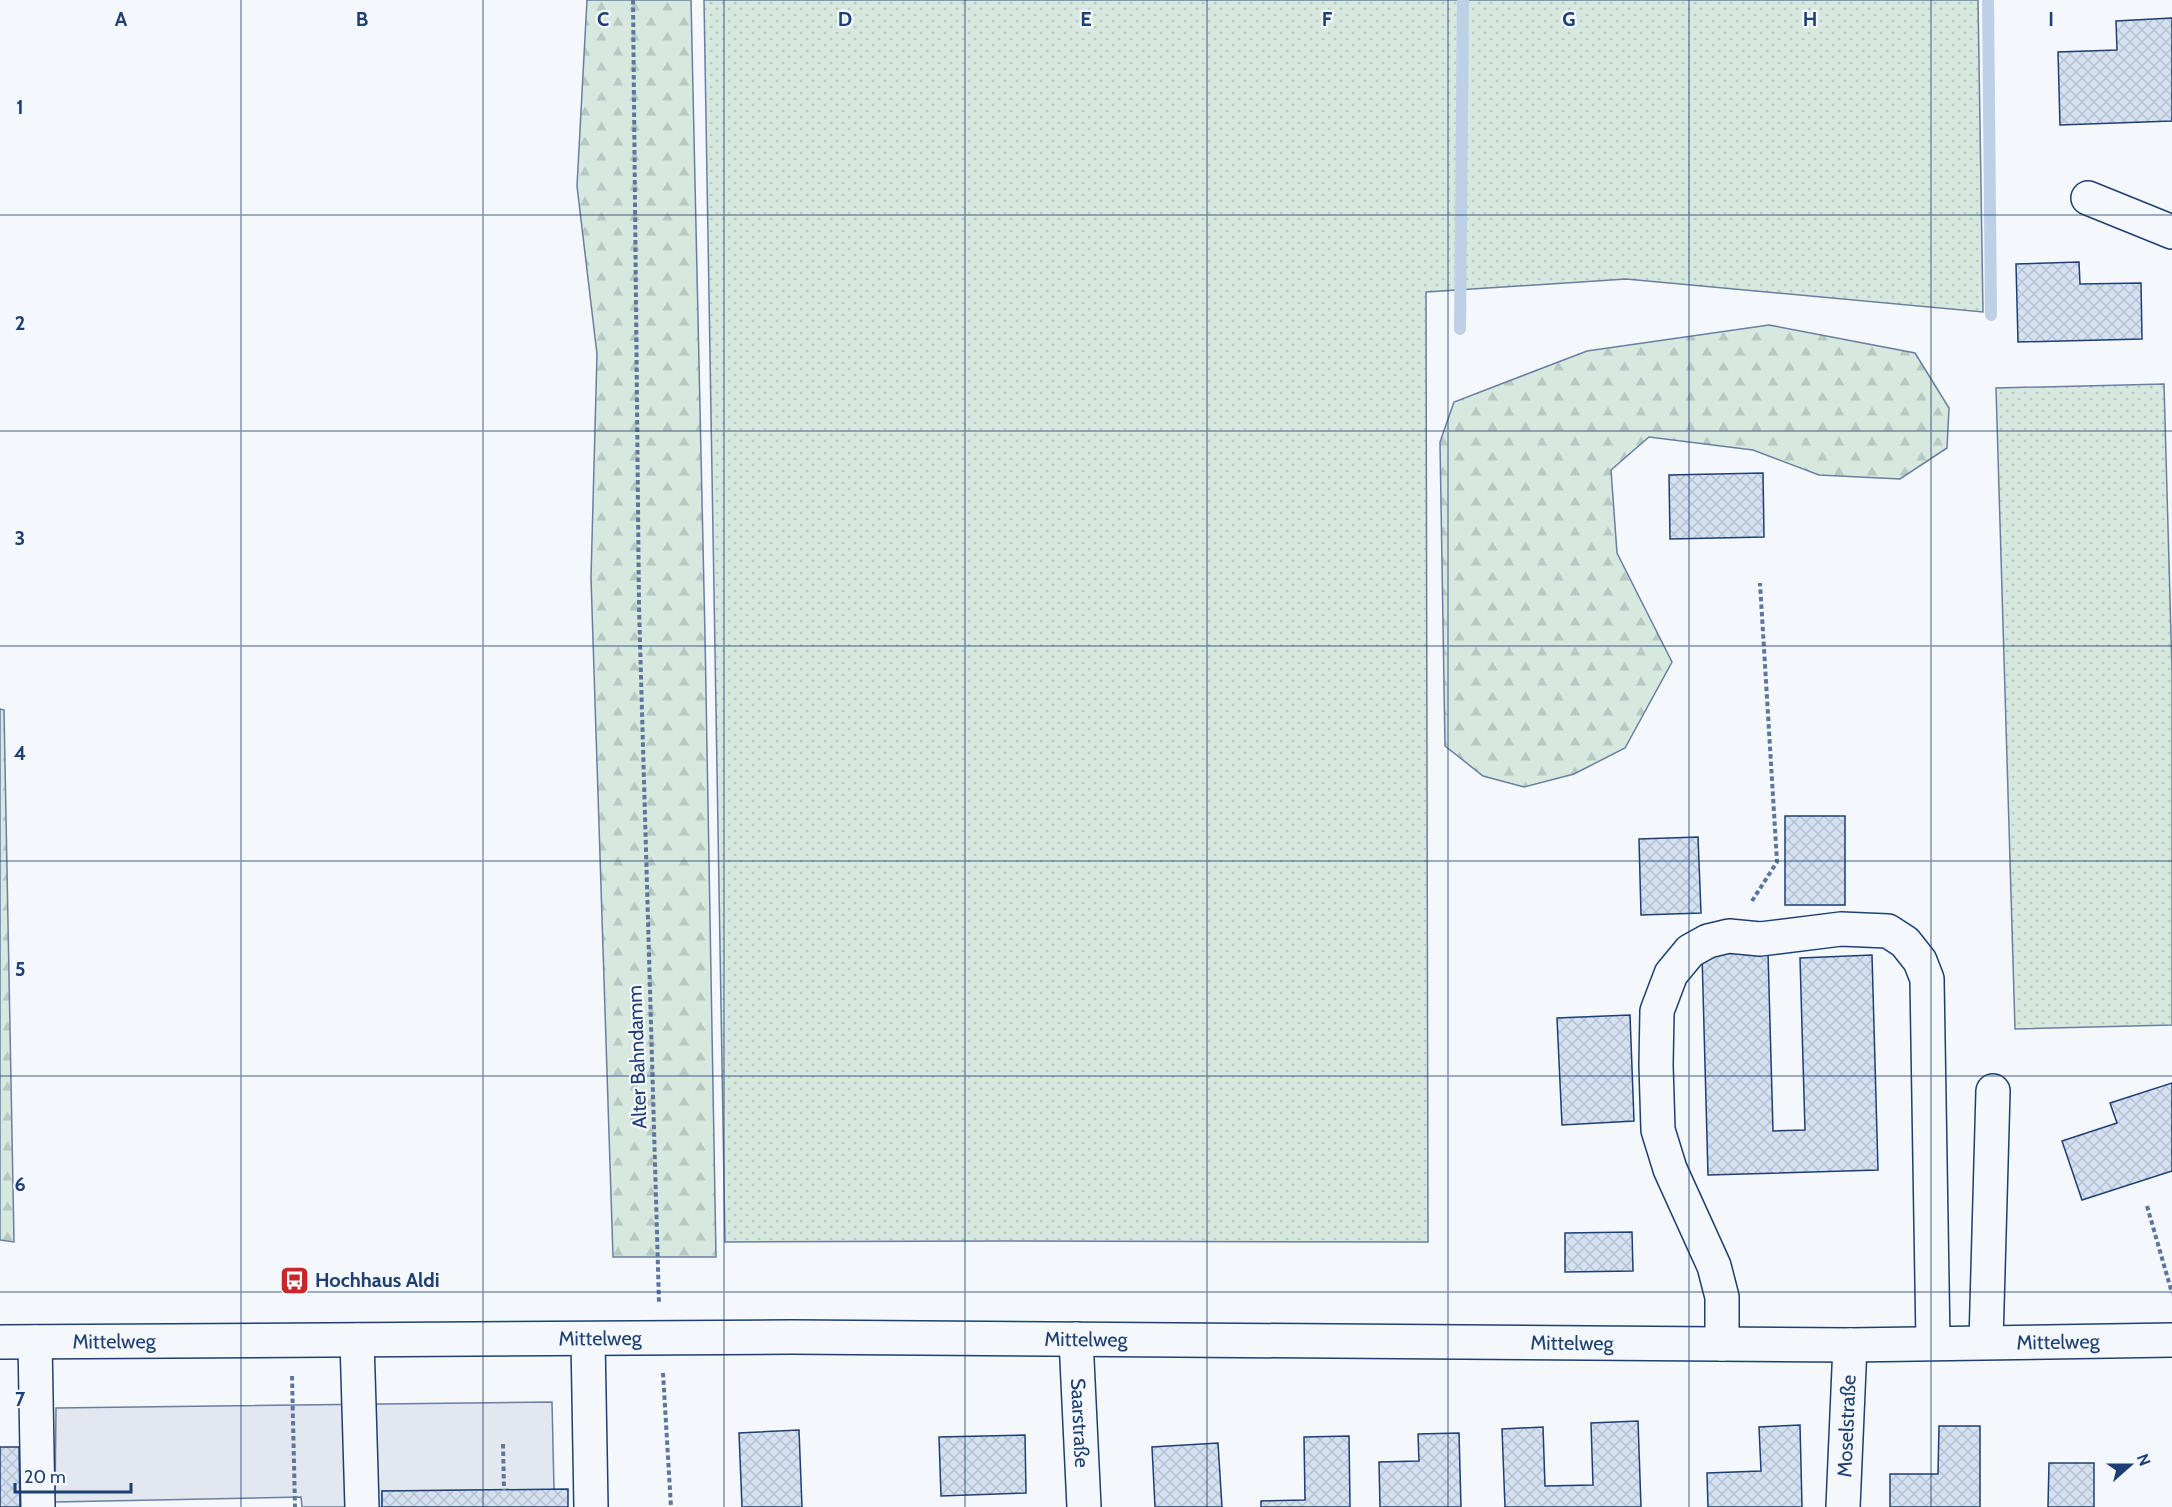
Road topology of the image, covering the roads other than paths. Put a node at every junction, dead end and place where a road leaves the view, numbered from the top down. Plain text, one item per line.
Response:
1 (2088, 198) dead end
2 (2172, 232) edge
3 (1993, 1091) dead end
4 (588, 1339) junction
5 (1076, 1339) junction
6 (357, 1340) junction
7 (2172, 1340) edge
8 (0, 1342) edge
9 (35, 1342) junction
10 (1986, 1342) junction
11 (1933, 1343) junction
12 (1722, 1344) junction
13 (1850, 1345) junction
14 (38, 1507) edge
15 (362, 1507) edge
16 (591, 1507) edge
17 (1084, 1507) edge
18 (1843, 1507) edge

1 - 2 street
3 - 10 street
4 - 5 street, Mittelweg
4 - 6 street, Mittelweg
4 - 16 street
5 - 12 street, Mittelweg
5 - 17 street, Saarstraße
6 - 9 street, Mittelweg
6 - 15 street
7 - 10 street, Mittelweg
8 - 9 street, Mittelweg
9 - 14 street
10 - 11 street, Mittelweg
11 - 12 street
11 - 13 street, Mittelweg
12 - 13 street, Mittelweg
13 - 18 street, Moselstraße

